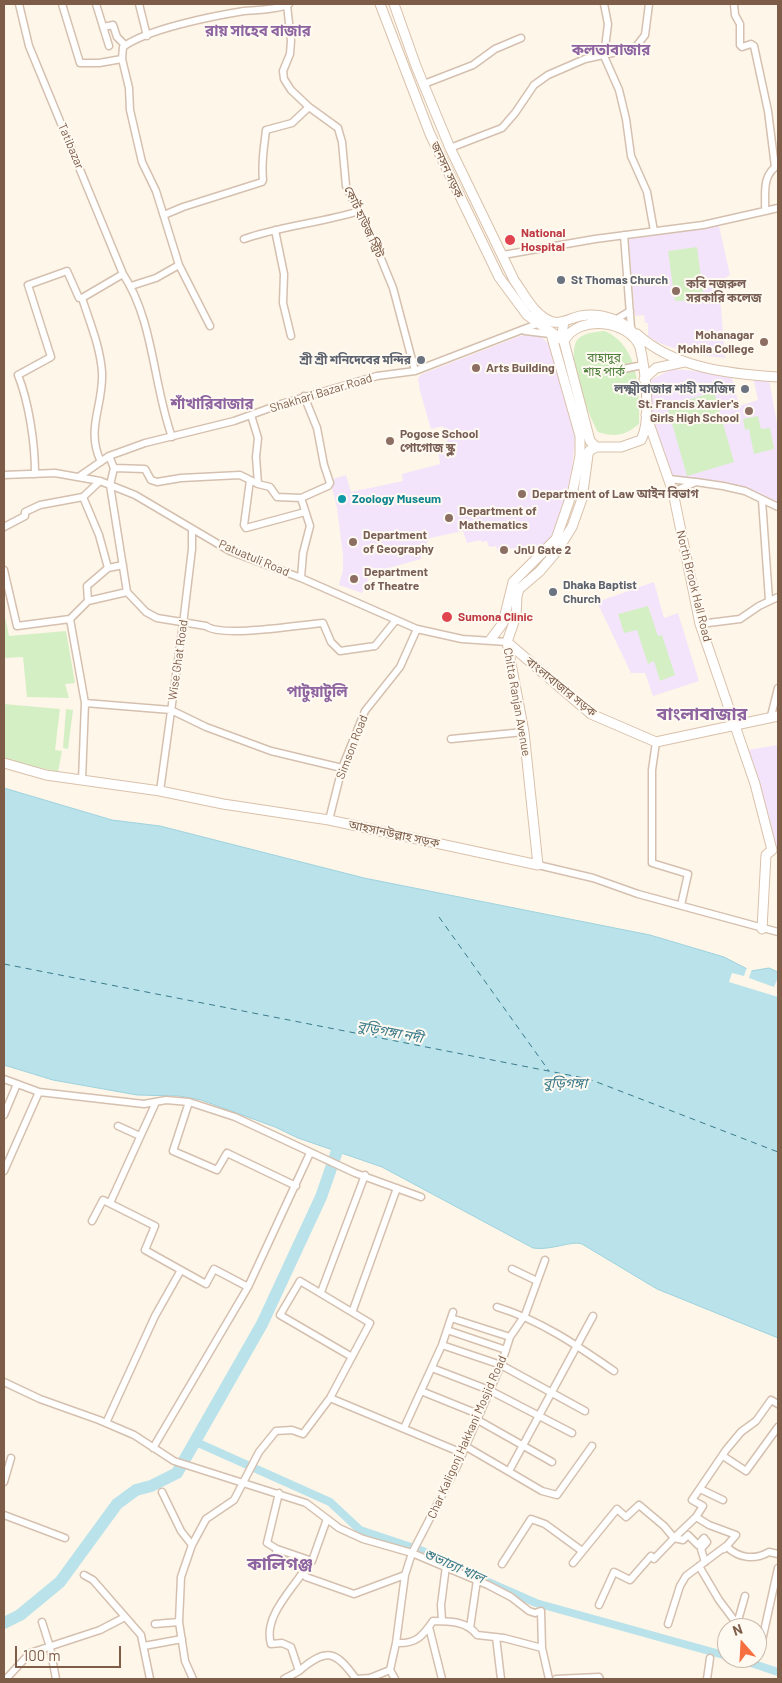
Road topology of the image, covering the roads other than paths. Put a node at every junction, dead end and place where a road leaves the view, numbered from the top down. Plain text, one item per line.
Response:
1 (19, 4) edge
2 (62, 4) edge
3 (96, 4) edge
4 (139, 4) edge
5 (380, 4) edge
6 (394, 4) edge
7 (604, 4) edge
8 (649, 4) edge
9 (734, 4) edge
10 (288, 5) edge
11 (103, 28) junction
12 (147, 36) junction
13 (521, 38) dead end
14 (109, 46) dead end
15 (125, 46) junction
16 (410, 46) junction
17 (397, 51) junction
18 (604, 56) junction
19 (122, 59) junction
20 (424, 84) junction
21 (309, 107) junction
22 (442, 129) junction
23 (430, 134) junction
24 (450, 148) junction
25 (777, 166) edge
26 (778, 208) edge
27 (358, 211) junction
28 (765, 211) junction
29 (164, 215) junction
30 (275, 230) junction
31 (654, 231) junction
32 (624, 235) junction
33 (244, 239) dead end
34 (503, 256) junction
35 (179, 265) junction
36 (123, 274) junction
37 (131, 286) junction
38 (82, 298) junction
39 (630, 311) junction
40 (546, 319) junction
41 (614, 320) junction
42 (564, 321) junction
43 (537, 324) junction
44 (210, 326) dead end
45 (631, 328) junction
46 (523, 331) junction
47 (551, 334) junction
48 (291, 336) dead end
49 (637, 339) junction
50 (564, 342) junction
51 (684, 362) junction
52 (643, 365) junction
53 (623, 369) dead end
54 (415, 372) junction
55 (778, 377) edge
56 (644, 379) junction
57 (304, 396) junction
58 (251, 415) junction
59 (646, 415) junction
60 (172, 436) junction
61 (589, 444) junction
62 (109, 456) junction
63 (101, 462) junction
64 (114, 468) junction
65 (4, 474) edge
66 (35, 474) junction
67 (80, 476) junction
68 (669, 479) junction
69 (100, 480) junction
70 (250, 480) junction
71 (696, 482) junction
72 (258, 484) junction
73 (110, 485) junction
74 (673, 492) junction
75 (83, 497) junction
76 (301, 498) junction
77 (762, 500) junction
78 (778, 507) edge
79 (305, 512) junction
80 (4, 527) edge
81 (192, 529) junction
82 (123, 565) junction
83 (108, 568) junction
84 (4, 570) edge
85 (301, 578) junction
86 (127, 592) junction
87 (778, 597) edge
88 (769, 600) junction
89 (88, 601) junction
90 (70, 620) junction
91 (396, 620) junction
92 (183, 624) junction
93 (700, 624) junction
94 (417, 629) junction
95 (491, 640) junction
96 (507, 642) junction
97 (778, 688) edge
98 (86, 703) junction
99 (171, 710) junction
100 (775, 716) edge
101 (735, 725) junction
102 (524, 732) junction
103 (451, 739) dead end
104 (656, 742) junction
105 (4, 763) edge
106 (342, 768) junction
107 (82, 780) junction
108 (160, 791) junction
109 (329, 820) junction
110 (775, 851) edge
111 (538, 865) junction
112 (681, 905) junction
113 (762, 928) junction
114 (778, 932) edge
115 (4, 1079) edge
116 (17, 1084) junction
117 (39, 1092) junction
118 (156, 1102) junction
119 (189, 1102) junction
120 (4, 1116) edge
121 (118, 1126) dead end
122 (140, 1136) junction
123 (310, 1153) junction
124 (4, 1171) edge
125 (365, 1175) junction
126 (296, 1186) junction
127 (397, 1188) junction
128 (421, 1197) dead end
129 (110, 1203) junction
130 (92, 1221) dead end
131 (545, 1260) dead end
132 (512, 1269) dead end
133 (181, 1270) junction
134 (537, 1281) junction
135 (248, 1287) junction
136 (321, 1292) junction
137 (497, 1307) dead end
138 (352, 1310) junction
139 (525, 1316) junction
140 (592, 1316) dead end
141 (447, 1330) junction
142 (510, 1337) junction
143 (442, 1344) junction
144 (576, 1345) junction
145 (506, 1350) junction
146 (352, 1357) junction
147 (501, 1365) junction
148 (432, 1368) junction
149 (614, 1371) dead end
150 (4, 1382) edge
151 (489, 1390) junction
152 (421, 1391) junction
153 (551, 1392) junction
154 (330, 1398) junction
155 (778, 1404) edge
156 (585, 1411) dead end
157 (477, 1416) junction
158 (538, 1417) junction
159 (106, 1423) junction
160 (778, 1426) edge
161 (404, 1428) junction
162 (572, 1433) dead end
163 (522, 1445) junction
164 (466, 1446) junction
165 (592, 1446) dead end
166 (153, 1448) junction
167 (462, 1453) junction
168 (723, 1456) junction
169 (12, 1458) dead end
170 (552, 1462) dead end
171 (509, 1471) junction
172 (4, 1482) edge
173 (244, 1483) junction
174 (700, 1489) junction
175 (162, 1492) dead end
176 (279, 1493) junction
177 (723, 1500) dead end
178 (4, 1516) edge
179 (696, 1517) junction
180 (327, 1519) junction
181 (65, 1538) dead end
182 (674, 1538) junction
183 (192, 1545) junction
184 (726, 1546) junction
185 (277, 1549) junction
186 (582, 1551) junction
187 (412, 1552) junction
188 (778, 1554) edge
189 (573, 1563) dead end
190 (502, 1564) dead end
191 (446, 1566) junction
192 (699, 1566) junction
193 (778, 1568) edge
194 (303, 1572) junction
195 (84, 1575) dead end
196 (405, 1575) junction
197 (477, 1580) junction
198 (746, 1596) dead end
199 (599, 1605) dead end
200 (126, 1616) junction
201 (767, 1618) edge
202 (442, 1621) junction
203 (42, 1622) dead end
204 (179, 1622) junction
205 (155, 1624) dead end
206 (431, 1624) junction
207 (668, 1624) dead end
208 (470, 1628) junction
209 (496, 1637) junction
210 (182, 1639) junction
211 (396, 1643) junction
212 (144, 1646) junction
213 (50, 1647) junction
214 (542, 1648) junction
215 (710, 1658) dead end
216 (299, 1670) junction
217 (390, 1670) junction
218 (6, 1679) edge
219 (56, 1679) edge
220 (150, 1679) edge
221 (193, 1679) edge
222 (284, 1679) edge
223 (370, 1679) edge
224 (395, 1679) edge
225 (442, 1679) edge
226 (501, 1679) edge
227 (549, 1679) edge
228 (556, 1679) edge
229 (600, 1679) edge
230 (707, 1679) edge

1 - 36 street, Tatibazar
2 - 19 street
3 - 11 street
4 - 12 street
5 - 17 main road, জনসন সড়ক
6 - 16 main road, জনসন সড়ক
7 - 18 street
8 - 18 street
9 - 25 street
10 - 12 street
10 - 21 street, কোর্ট হাউজ স্ট্রিট
11 - 14 street
11 - 15 street
12 - 15 street
13 - 20 street
15 - 19 street
16 - 17 main road
16 - 20 main road, জনসন সড়ক
17 - 23 main road, জনসন সড়ক
18 - 24 street
18 - 31 street
19 - 29 street
20 - 22 main road, জনসন সড়ক
21 - 27 street, কোর্ট হাউজ স্ট্রিট
21 - 29 street
22 - 23 main road
22 - 24 main road, জনসন সড়ক
23 - 43 main road, জনসন সড়ক
24 - 34 main road, জনসন সড়ক
25 - 28 street
26 - 28 street
27 - 30 street
27 - 54 street, কোর্ট হাউজ স্ট্রিট
28 - 31 street
29 - 35 street
30 - 33 street
30 - 48 street
31 - 32 street
32 - 34 street
32 - 39 street
34 - 40 main road, জনসন সড়ক
35 - 37 street
35 - 44 street
36 - 37 street, Tatibazar
36 - 38 street
37 - 60 street, Tatibazar
38 - 63 street
38 - 66 street
39 - 41 street
39 - 45 street
40 - 42 main road
40 - 43 main road
41 - 42 main road
41 - 45 main road
42 - 50 main road, Chitta Ranjan Avenue
43 - 46 street, Shakhari Bazar Road
43 - 47 main road
45 - 49 main road
45 - 51 main road
46 - 47 street
46 - 54 street, Shakhari Bazar Road
47 - 50 main road
47 - 61 main road, Chitta Ranjan Avenue
49 - 50 main road
49 - 52 main road
50 - 61 main road, Chitta Ranjan Avenue
51 - 55 main road
51 - 56 main road
52 - 53 street
52 - 56 main road
54 - 57 street, Shakhari Bazar Road
56 - 59 main road
57 - 58 street, Shakhari Bazar Road
57 - 76 street
58 - 60 street, Shakhari Bazar Road
58 - 72 street
59 - 61 main road
59 - 68 main road, North Brook Hall Road
60 - 62 street, Shakhari Bazar Road
61 - 95 main road, Chitta Ranjan Avenue
61 - 96 main road, Chitta Ranjan Avenue
62 - 63 street, Shakhari Bazar Road
62 - 64 street
63 - 67 street, Shakhari Bazar Road
64 - 70 street
64 - 73 street
65 - 66 street, Patuatuli Road
66 - 67 street, Patuatuli Road
67 - 69 street, Patuatuli Road
68 - 71 street
68 - 74 main road, North Brook Hall Road
69 - 73 street, Patuatuli Road
69 - 75 street
70 - 72 street
70 - 79 street
71 - 74 street
71 - 77 street
72 - 76 street
73 - 81 street, Patuatuli Road
73 - 82 street
74 - 93 main road, North Brook Hall Road
75 - 80 street
75 - 83 street
76 - 79 street
77 - 78 street
77 - 88 street
79 - 85 street
81 - 85 street, Patuatuli Road
81 - 92 street, Wise Ghat Road
82 - 83 street
82 - 86 street
83 - 89 street
84 - 90 street
85 - 91 street, Patuatuli Road
86 - 89 street
86 - 92 street
87 - 88 street
88 - 93 street
89 - 90 street
90 - 98 street
91 - 92 street
91 - 94 street, Patuatuli Road
92 - 99 street, Wise Ghat Road
93 - 101 main road, North Brook Hall Road
94 - 95 street, Patuatuli Road
94 - 106 street, Simson Road
95 - 96 street, Patuatuli Road
96 - 102 main road, Chitta Ranjan Avenue
96 - 104 main road, বাংলাবাজার সড়ক
97 - 100 street
98 - 99 street
98 - 107 street
99 - 106 street
99 - 108 street, Wise Ghat Road
100 - 101 main road
101 - 104 main road
101 - 110 main road, North Brook Hall Road
102 - 103 street
102 - 111 main road, Chitta Ranjan Avenue
104 - 112 street
105 - 107 main road, আহসানউল্লাহ সড়ক
106 - 109 street, Simson Road
107 - 108 main road, আহসানউল্লাহ সড়ক
108 - 109 main road, আহসানউল্লাহ সড়ক
109 - 111 main road, আহসানউল্লাহ সড়ক
110 - 113 main road, North Brook Hall Road
111 - 112 street, আহসানউল্লাহ সড়ক
112 - 113 street, আহসানউল্লাহ সড়ক
113 - 114 street, আহসানউল্লাহ সড়ক
115 - 116 street
116 - 117 street
116 - 120 street
117 - 118 street
117 - 124 street
118 - 119 street
118 - 122 street
119 - 123 street
119 - 126 street
121 - 122 street
122 - 129 street
123 - 125 street
123 - 126 street
125 - 127 street
125 - 136 street
126 - 135 street
127 - 128 street
127 - 138 street
129 - 130 street
129 - 133 street
131 - 134 street, Char Kaligonj Hakkani Mosjid Road
132 - 134 street
133 - 135 street
133 - 159 street
134 - 139 street, Char Kaligonj Hakkani Mosjid Road
135 - 166 street
136 - 138 street
136 - 146 street
137 - 139 street
138 - 146 street
139 - 142 street, Char Kaligonj Hakkani Mosjid Road
139 - 144 street
140 - 144 street
141 - 142 street
141 - 143 street
141 - 145 street
142 - 145 street, Char Kaligonj Hakkani Mosjid Road
143 - 147 street
143 - 148 street
144 - 149 street
144 - 153 street
145 - 147 street, Char Kaligonj Hakkani Mosjid Road
146 - 154 street
147 - 151 street, Char Kaligonj Hakkani Mosjid Road
147 - 153 street
148 - 151 street
148 - 152 street
150 - 159 street
151 - 157 street, Char Kaligonj Hakkani Mosjid Road
151 - 158 street
152 - 157 street
152 - 161 street
153 - 156 street
153 - 158 street
154 - 161 street
154 - 173 street
155 - 168 street
157 - 163 street
157 - 164 street, Char Kaligonj Hakkani Mosjid Road
158 - 162 street
158 - 163 street
159 - 166 street
160 - 168 street
161 - 167 street
163 - 170 street
163 - 171 street
164 - 167 street, Char Kaligonj Hakkani Mosjid Road
164 - 171 street
165 - 171 street
166 - 173 street
167 - 187 street, Char Kaligonj Hakkani Mosjid Road
168 - 174 street
169 - 172 street
173 - 176 street
173 - 183 street
174 - 177 street
174 - 179 street
175 - 183 street
176 - 180 street
176 - 185 street
178 - 181 street
179 - 182 street
179 - 184 street
180 - 185 street
180 - 187 street
182 - 184 street
182 - 186 street
182 - 199 street
183 - 204 street
184 - 188 street
184 - 192 street
185 - 194 street
186 - 189 street
186 - 190 street
187 - 191 street
187 - 196 street, Char Kaligonj Hakkani Mosjid Road
191 - 197 street
191 - 202 street
192 - 198 street
192 - 207 street
193 - 201 street
194 - 196 street
194 - 216 street
195 - 200 street
196 - 211 street, Char Kaligonj Hakkani Mosjid Road
197 - 208 street
197 - 214 street
200 - 212 street
200 - 213 street
202 - 206 street
202 - 208 street
203 - 213 street
204 - 205 street
204 - 210 street
206 - 211 street
206 - 225 street
208 - 209 street
209 - 214 street
209 - 226 street
210 - 212 street
210 - 221 street
211 - 217 street, Char Kaligonj Hakkani Mosjid Road
212 - 220 street
213 - 218 street
213 - 219 street
214 - 227 street
215 - 230 street
216 - 222 street
216 - 223 street
217 - 223 street
217 - 224 street
228 - 229 street

